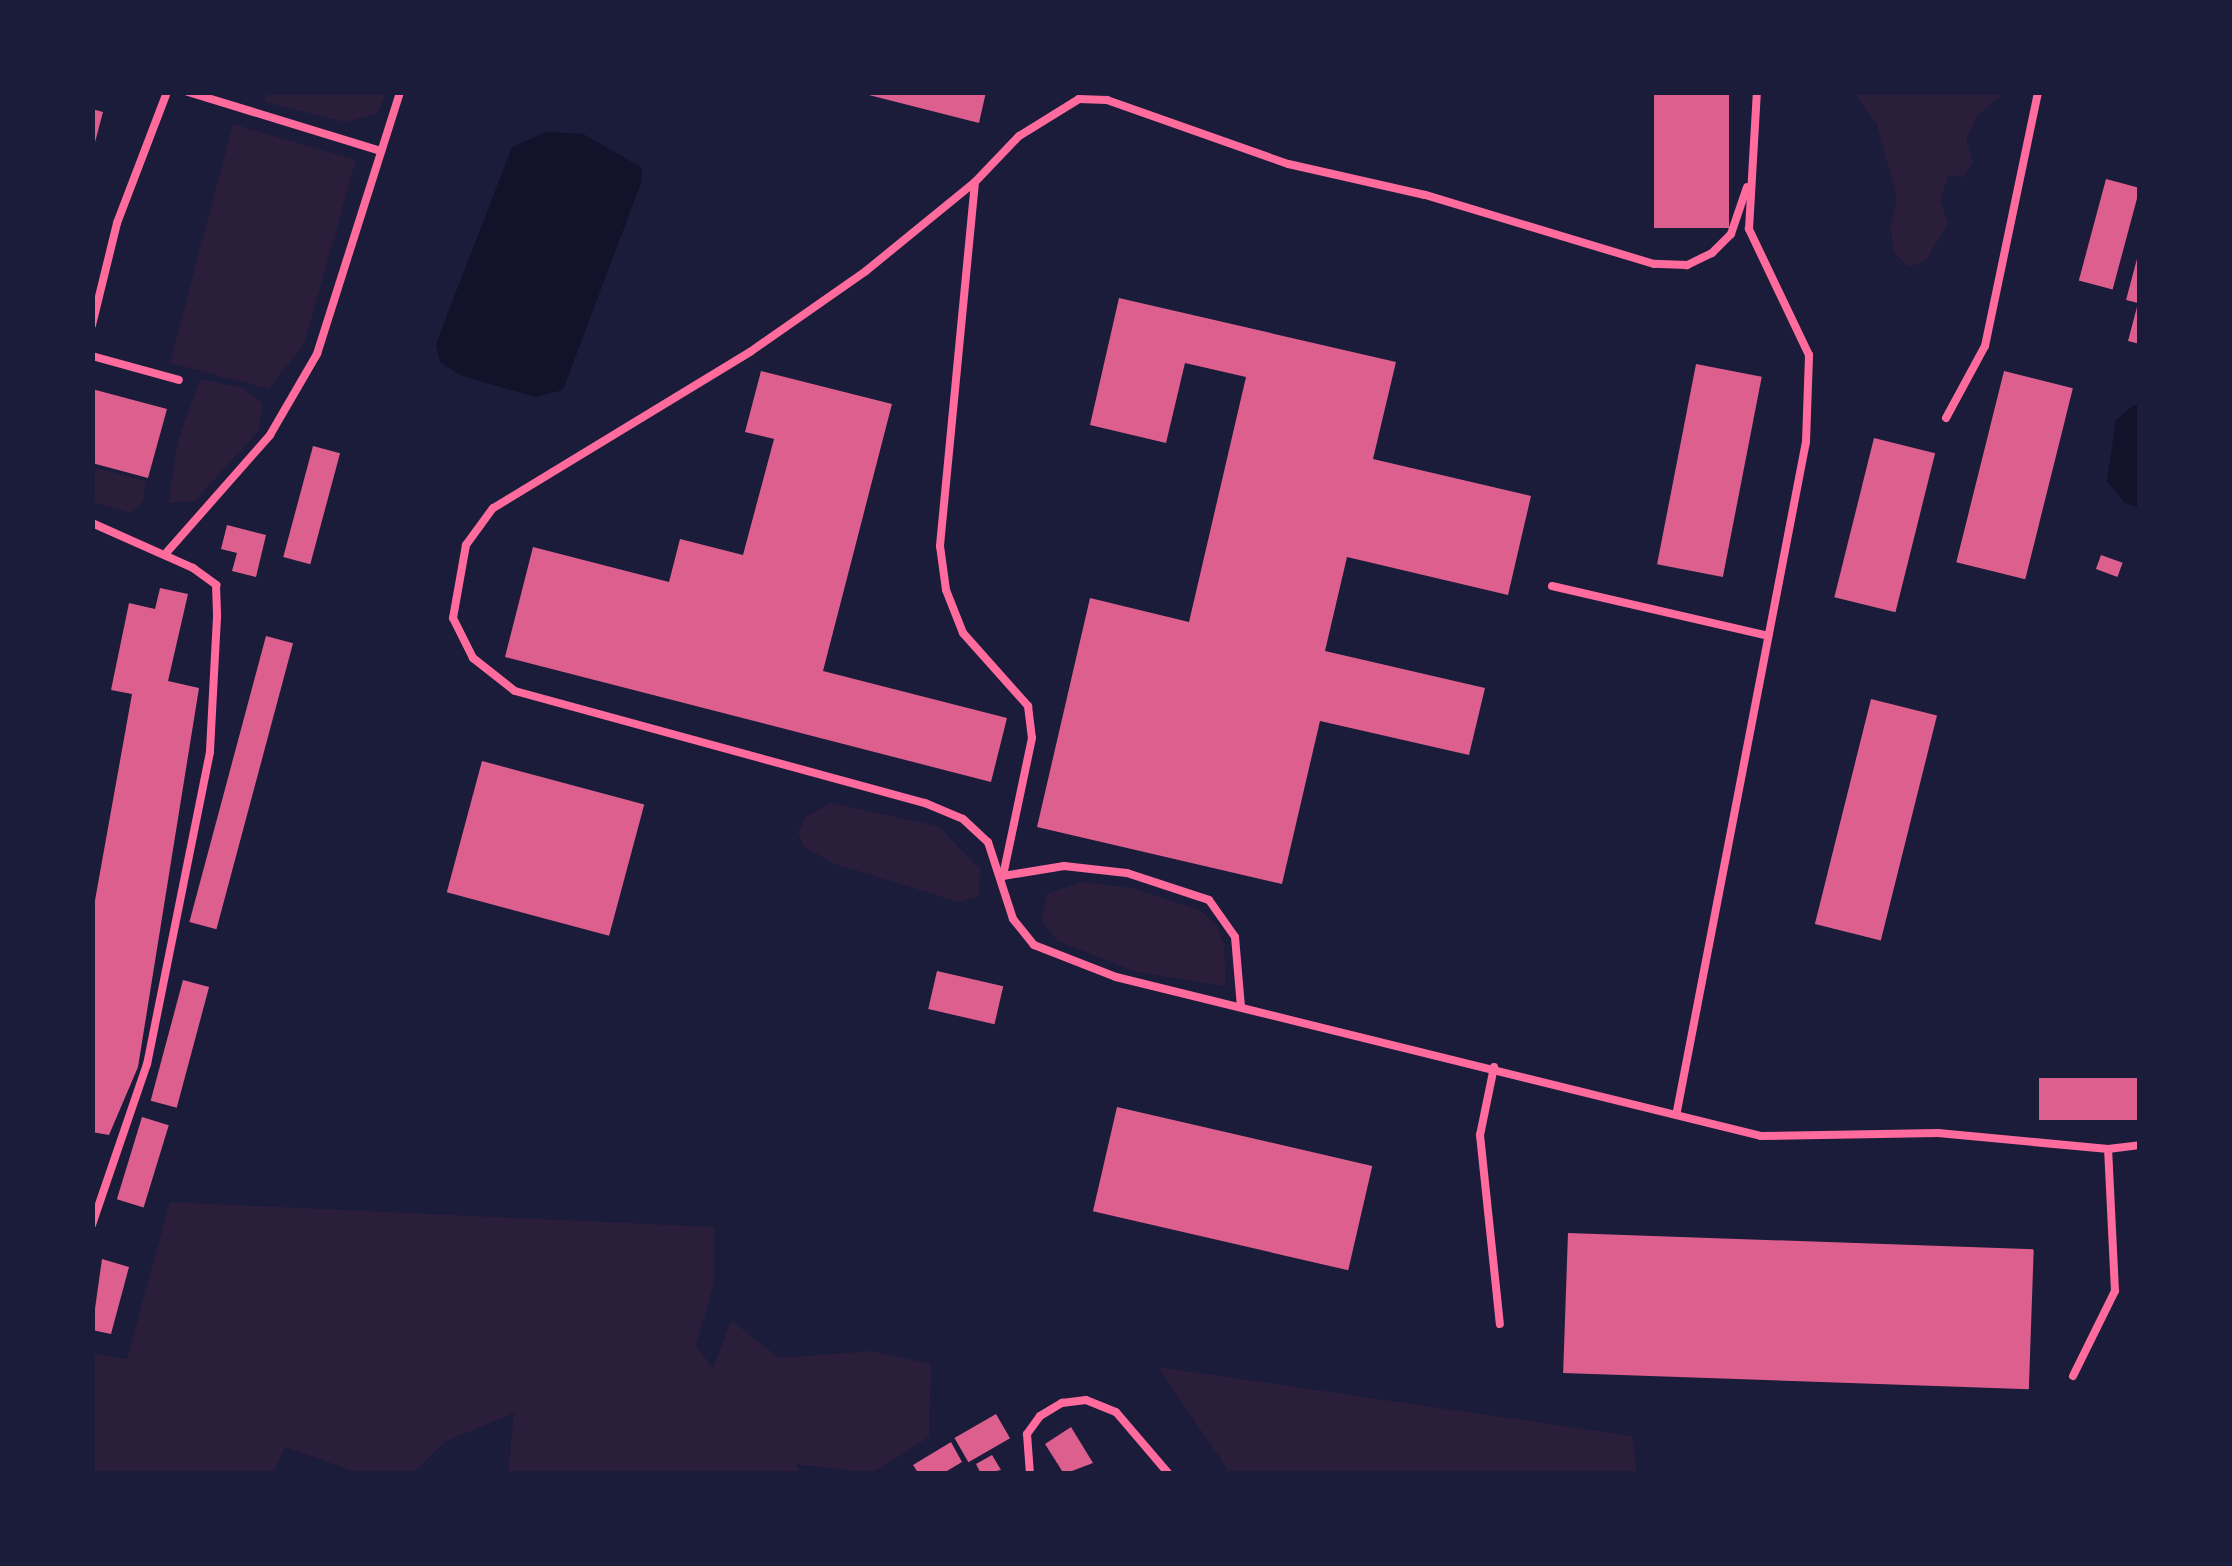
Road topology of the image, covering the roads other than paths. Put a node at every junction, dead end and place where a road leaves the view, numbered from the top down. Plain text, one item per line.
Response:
1 (167, 92) edge
2 (188, 92) edge
3 (400, 92) edge
4 (1757, 92) edge
5 (2038, 92) edge
6 (1078, 96) edge
7 (381, 151) junction
8 (974, 182) junction
9 (1747, 187) junction
10 (92, 324) edge
11 (92, 356) edge
12 (179, 380) dead end
13 (1946, 418) dead end
14 (92, 523) edge
15 (167, 552) junction
16 (1552, 586) dead end
17 (1768, 636) junction
18 (1003, 876) junction
19 (1240, 1006) junction
20 (1494, 1067) junction
21 (1678, 1111) junction
22 (2140, 1144) edge
23 (2108, 1149) junction
24 (92, 1225) edge
25 (1500, 1324) dead end
26 (2072, 1376) dead end
27 (1030, 1474) edge
28 (1169, 1474) edge

1 - 10 lane
2 - 7 lane
3 - 7 lane
4 - 9 lane
5 - 13 lane
6 - 8 lane
6 - 9 lane
7 - 15 lane
8 - 18 lane
8 - 18 lane
9 - 17 lane
11 - 12 lane
14 - 15 lane
15 - 24 lane
16 - 17 lane
17 - 21 lane
18 - 19 lane
18 - 19 lane
19 - 20 lane
20 - 21 lane
20 - 25 lane
21 - 23 lane
22 - 23 lane
23 - 26 lane
27 - 28 lane

